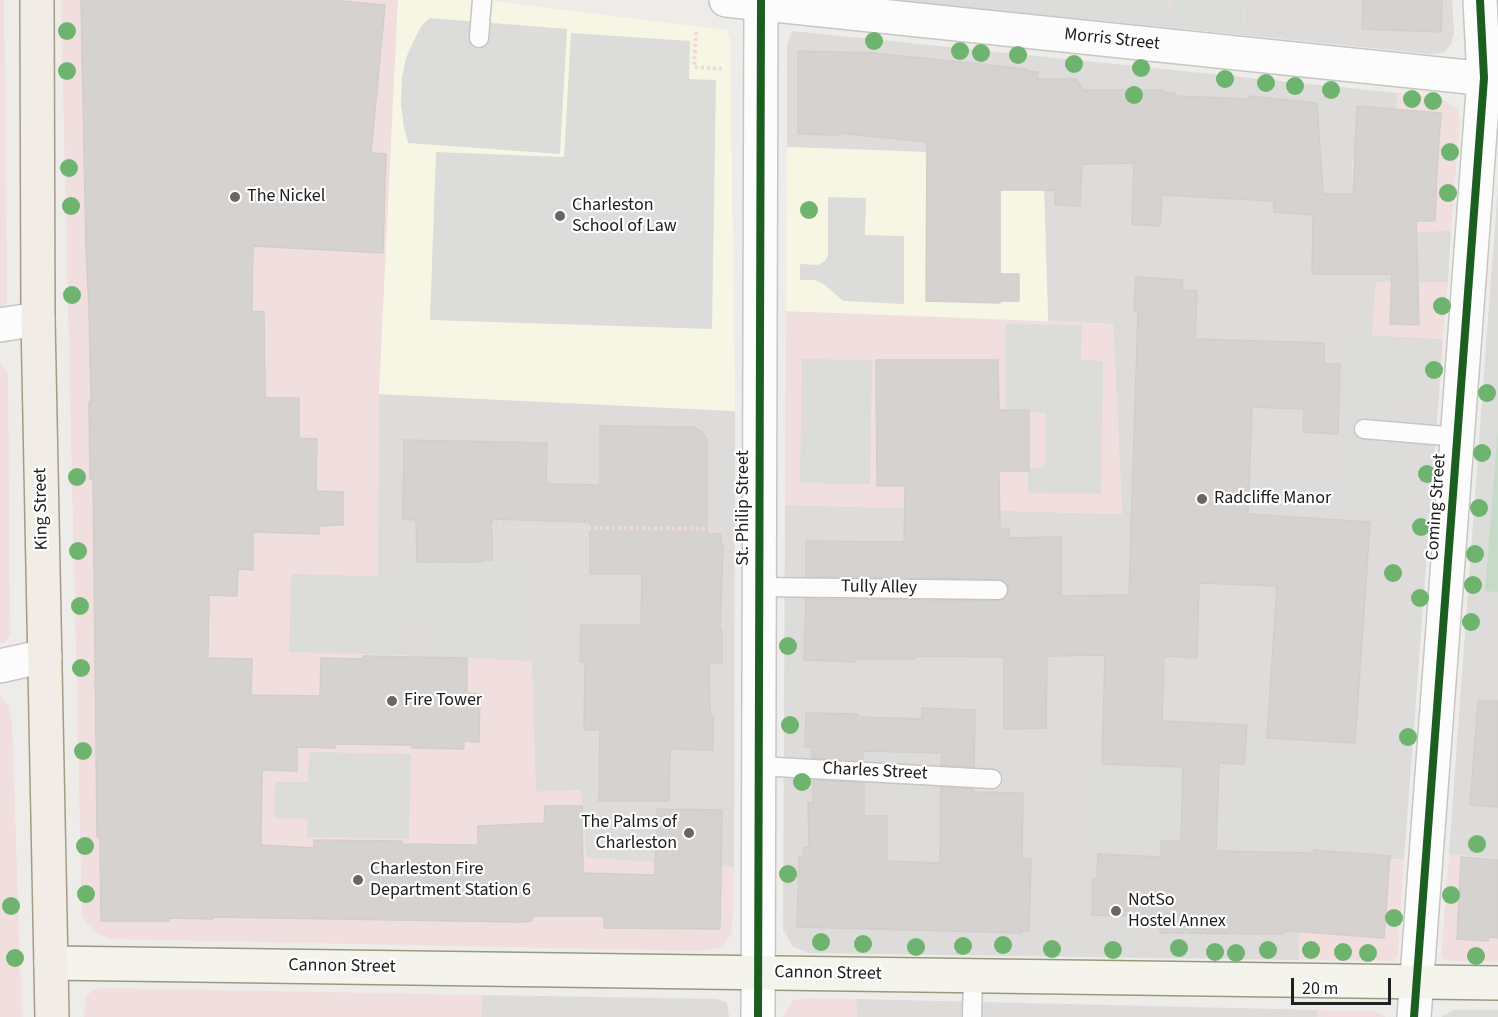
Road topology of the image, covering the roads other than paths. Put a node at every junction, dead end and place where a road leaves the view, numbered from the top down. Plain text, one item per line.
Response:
1 (38, 0) edge
2 (482, 0) edge
3 (726, 0) edge
4 (1480, 0) edge
5 (761, 2) edge
6 (479, 38) dead end
7 (1491, 79) edge
8 (38, 319) junction
9 (0, 326) edge
10 (1364, 429) dead end
11 (1457, 438) junction
12 (759, 587) junction
13 (998, 590) dead end
14 (45, 656) junction
15 (0, 666) edge
16 (759, 766) junction
17 (992, 779) dead end
18 (51, 963) junction
19 (758, 973) junction
20 (973, 975) junction
21 (1417, 982) junction
22 (1498, 983) edge
23 (52, 1017) edge
24 (758, 1017) edge
25 (972, 1017) edge
26 (1414, 1017) edge

1 - 8 main road, King Street
2 - 6 lane
3 - 5 street, Morris Street
4 - 7 street, Coming Street
5 - 7 street, Morris Street
5 - 12 street, St. Philip Street
7 - 11 street, Coming Street
8 - 9 street
8 - 14 main road, King Street
10 - 11 lane
11 - 21 street, Coming Street
12 - 13 lane, Tully Alley
12 - 16 street, St. Philip Street
14 - 15 street
14 - 18 main road, King Street
16 - 17 lane, Charles Street
16 - 19 street, St. Philip Street
18 - 19 main road, Cannon Street
18 - 23 main road, King Street
19 - 20 main road, Cannon Street
19 - 24 street, St. Philip Street
20 - 21 main road, Cannon Street
20 - 25 lane
21 - 22 main road, Cannon Street
21 - 26 street, Coming Street

